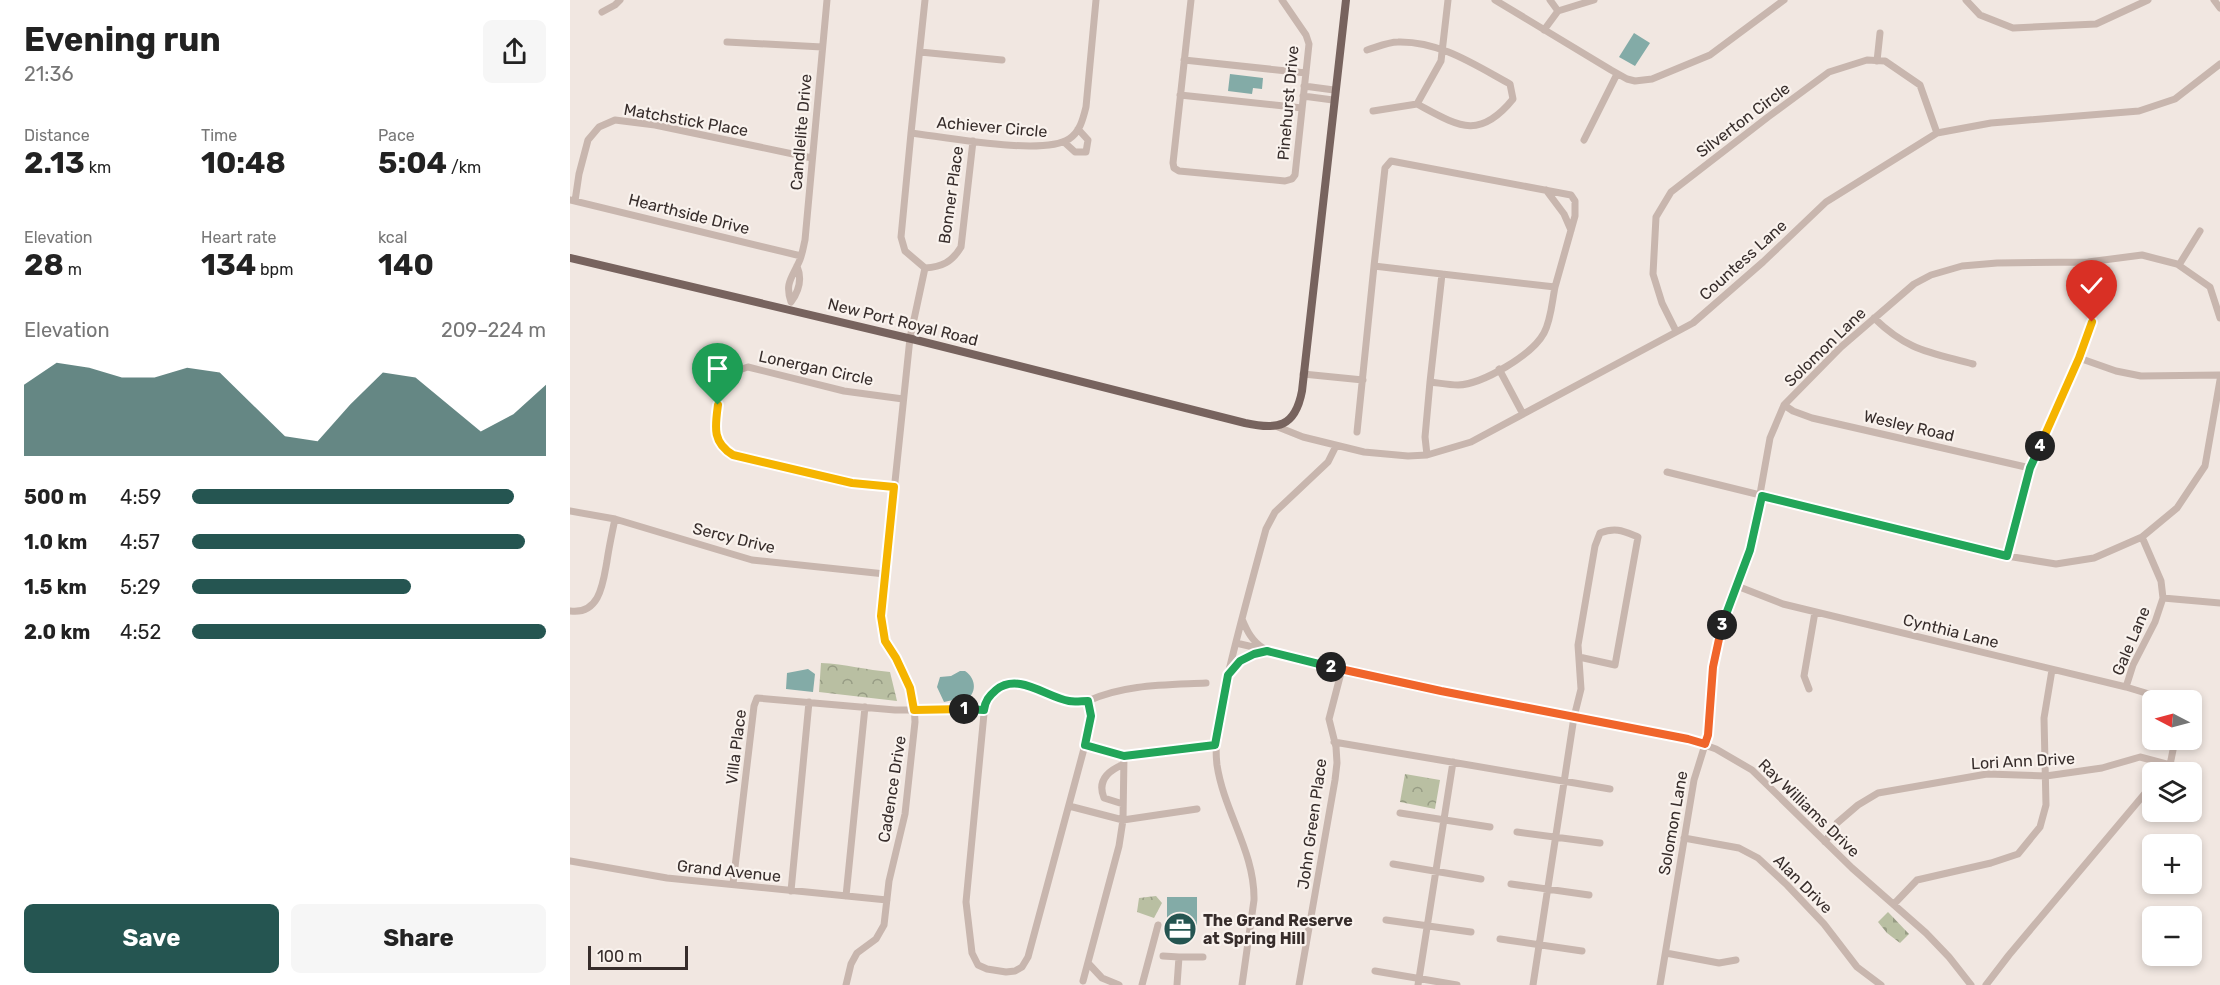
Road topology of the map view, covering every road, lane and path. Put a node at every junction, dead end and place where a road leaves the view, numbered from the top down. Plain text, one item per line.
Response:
1 (620, 0) edge
2 (827, 0) edge
3 (925, 0) edge
4 (1096, 0) edge
5 (1191, 0) edge
6 (1282, 0) edge
7 (1346, 0) edge
8 (1448, 0) edge
9 (1495, 0) edge
10 (1550, 0) edge
11 (1594, 0) edge
12 (1784, 0) edge
13 (1966, 0) edge
14 (2146, 0) edge
15 (2214, 0) edge
16 (2220, 8) edge
17 (602, 12) dead end
18 (1558, 12) junction
19 (1544, 30) junction
20 (1880, 33) dead end
21 (727, 42) dead end
22 (822, 47) junction
23 (1367, 50) dead end
24 (1443, 50) junction
25 (920, 52) junction
26 (1002, 60) dead end
27 (1185, 60) junction
28 (1877, 61) junction
29 (2220, 64) edge
30 (1306, 73) junction
31 (1617, 74) junction
32 (1304, 86) junction
33 (1180, 95) junction
34 (1334, 95) junction
35 (1303, 96) junction
36 (1417, 104) junction
37 (1302, 108) junction
38 (1373, 111) dead end
39 (1078, 129) junction
40 (911, 133) junction
41 (1937, 133) junction
42 (1584, 140) dead end
43 (973, 141) junction
44 (1064, 142) junction
45 (812, 158) junction
46 (1546, 190) junction
47 (573, 200) edge
48 (1571, 230) junction
49 (2200, 231) dead end
50 (801, 256) junction
51 (570, 258) edge
52 (2088, 262) junction
53 (2179, 265) junction
54 (1374, 266) junction
55 (925, 268) junction
56 (1442, 274) junction
57 (1555, 287) junction
58 (790, 306) junction
59 (1874, 318) junction
60 (2220, 318) edge
61 (1676, 331) junction
62 (910, 338) junction
63 (2079, 358) junction
64 (1973, 364) dead end
65 (1499, 369) junction
66 (1304, 374) junction
67 (2220, 375) edge
68 (1362, 380) junction
69 (2220, 380) edge
70 (1430, 382) junction
71 (903, 399) junction
72 (1784, 405) junction
73 (1523, 414) junction
74 (1278, 427) junction
75 (1357, 432) dead end
76 (1336, 446) junction
77 (1427, 455) junction
78 (2030, 468) junction
79 (1667, 472) dead end
80 (894, 487) junction
81 (1762, 496) junction
82 (570, 511) edge
83 (615, 519) junction
84 (2142, 537) junction
85 (2007, 556) junction
86 (885, 574) junction
87 (1737, 586) junction
88 (2163, 598) junction
89 (2220, 603) edge
90 (570, 611) edge
91 (1815, 612) junction
92 (1242, 619) junction
93 (1236, 643) junction
94 (1267, 651) junction
95 (1579, 657) junction
96 (1342, 669) junction
97 (2052, 670) junction
98 (1228, 675) junction
99 (1206, 683) dead end
100 (2126, 687) junction
101 (1809, 689) dead end
102 (2142, 692) edge
103 (1088, 701) junction
104 (809, 702) junction
105 (865, 707) junction
106 (914, 710) junction
107 (984, 710) junction
108 (1574, 717) junction
109 (1334, 742) junction
110 (1705, 744) junction
111 (1085, 745) junction
112 (1215, 745) junction
113 (1124, 756) junction
114 (1453, 762) junction
115 (2159, 762) edge
116 (1122, 765) junction
117 (2046, 776) junction
118 (1564, 781) junction
119 (1610, 789) dead end
120 (2142, 798) edge
121 (1123, 804) junction
122 (1069, 806) junction
123 (1197, 809) dead end
124 (1400, 813) dead end
125 (1444, 819) junction
126 (1123, 820) junction
127 (1490, 827) dead end
128 (1517, 832) dead end
129 (1555, 837) junction
130 (1684, 838) junction
131 (1825, 842) junction
132 (1600, 843) dead end
133 (570, 861) edge
134 (1393, 864) dead end
135 (1435, 872) junction
136 (1481, 879) dead end
137 (733, 884) junction
138 (1511, 884) dead end
139 (1547, 889) junction
140 (791, 891) junction
141 (846, 896) junction
142 (1589, 896) dead end
143 (887, 900) junction
144 (1894, 904) junction
145 (1386, 920) dead end
146 (1158, 925) dead end
147 (1427, 926) junction
148 (1471, 932) dead end
149 (1500, 939) dead end
150 (1539, 945) junction
151 (1582, 951) dead end
152 (1666, 953) junction
153 (1163, 956) dead end
154 (1179, 957) junction
155 (1203, 957) dead end
156 (1736, 960) dead end
157 (1088, 963) junction
158 (1375, 971) dead end
159 (1083, 981) dead end
160 (1419, 982) edge
161 (846, 985) edge
162 (1119, 985) edge
163 (1142, 985) edge
164 (1177, 985) edge
165 (1242, 985) edge
166 (1299, 985) edge
167 (1457, 985) edge
168 (1533, 985) edge
169 (1660, 985) edge
170 (1881, 985) edge
171 (1971, 985) edge
172 (1986, 985) edge

1 - 17 street
2 - 22 street, Candlelite Drive
3 - 25 street, Achiever Circle
4 - 39 street
5 - 27 street, Pinehurst Drive
6 - 30 street, Pinehurst Drive
7 - 34 main road
8 - 24 street
9 - 19 street
10 - 18 street
11 - 18 street
12 - 31 street
13 - 14 street
15 - 16 street
18 - 19 street
19 - 31 street
20 - 28 street
21 - 22 street
22 - 45 street, Candlelite Drive
23 - 24 street
24 - 36 street
24 - 36 street
25 - 26 street
25 - 40 street, Achiever Circle
27 - 30 street
27 - 33 street, Pinehurst Drive
28 - 41 street
28 - 61 street, Silverton Circle
29 - 41 street, Countess Lane
30 - 32 street, Pinehurst Drive
31 - 42 street
32 - 34 street
32 - 35 street, Pinehurst Drive
33 - 37 street
33 - 37 street, Pinehurst Drive
34 - 35 street
34 - 66 main road
35 - 37 street, Pinehurst Drive
36 - 38 street
39 - 44 street, Achiever Circle
39 - 44 street
40 - 43 street, Achiever Circle
40 - 55 street, Achiever Circle
41 - 61 street, Countess Lane
43 - 44 street, Achiever Circle
43 - 55 street, Bonner Place
45 - 47 street, Matchstick Place
45 - 50 street, Candlelite Drive
46 - 48 street
46 - 48 street
46 - 54 street
47 - 50 street, Hearthside Drive
48 - 57 street
49 - 53 street
50 - 58 street, Candlelite Drive
51 - 58 main road, New Port Royal Road
52 - 53 street, Solomon Lane
52 - 59 street, Solomon Lane
52 - 63 street
53 - 60 street, Solomon Lane
54 - 56 street
54 - 68 street
55 - 62 street
56 - 57 street
56 - 70 street
57 - 65 street
58 - 62 main road, New Port Royal Road
59 - 64 street
59 - 72 street, Solomon Lane
61 - 73 street, Countess Lane
62 - 71 street, Cadence Drive
62 - 74 main road, New Port Royal Road
63 - 67 street
63 - 78 street
65 - 70 street
65 - 73 street
66 - 68 street
66 - 74 main road
68 - 75 street
69 - 84 street
70 - 77 street
71 - 80 street, Cadence Drive
71 - 80 street, Lonergan Circle
72 - 78 street, Wesley Road
72 - 81 street, Solomon Lane
73 - 77 street, Countess Lane
74 - 76 street, Countess Lane
76 - 77 street, Countess Lane
76 - 92 street
78 - 85 street
79 - 81 street
80 - 86 street, Cadence Drive
81 - 85 street
81 - 87 street, Solomon Lane
82 - 83 street, Sercy Drive
83 - 86 street, Sercy Drive
83 - 90 street
84 - 85 street
84 - 88 street, Gale Lane
86 - 106 street, Cadence Drive
87 - 91 street, Cynthia Lane
87 - 110 street, Solomon Lane
88 - 89 street
88 - 100 street, Gale Lane
91 - 97 street, Cynthia Lane
91 - 101 street
92 - 93 street
92 - 94 street
93 - 94 street, Ray Williams Drive
93 - 98 street
94 - 96 street, Ray Williams Drive
94 - 98 street
95 - 95 street
95 - 108 street
96 - 108 street, Ray Williams Drive
96 - 109 street, John Green Place
97 - 100 street, Cynthia Lane
97 - 117 street
98 - 112 street
99 - 103 street
100 - 102 street, Cynthia Lane
103 - 107 street
103 - 111 street
104 - 105 street, Villa Place
104 - 137 street, Villa Place
104 - 140 street
105 - 106 street, Villa Place
105 - 141 street
106 - 107 street, Villa Place
106 - 143 street, Cadence Drive
107 - 122 street
108 - 110 street, Ray Williams Drive
108 - 118 street
109 - 114 street
109 - 166 street, John Green Place
110 - 130 street, Solomon Lane
110 - 131 street, Ray Williams Drive
111 - 113 street
111 - 122 street
112 - 113 street
112 - 165 street
113 - 116 street
114 - 118 street
114 - 125 street
115 - 117 street, Lori Ann Drive
116 - 121 street
116 - 121 street
117 - 131 street, Lori Ann Drive
117 - 144 street
118 - 119 street
118 - 129 street
120 - 172 street
121 - 126 street
122 - 126 street
123 - 126 street
124 - 125 street
125 - 127 street
125 - 135 street
126 - 157 street
128 - 129 street
129 - 132 street
129 - 139 street
130 - 152 street, Solomon Lane
130 - 170 street, Alan Drive
131 - 144 street, Ray Williams Drive
133 - 137 street, Grand Avenue
134 - 135 street
135 - 136 street
135 - 147 street
137 - 140 street, Grand Avenue
138 - 139 street
139 - 142 street
139 - 150 street
140 - 141 street, Grand Avenue
141 - 143 street, Grand Avenue
143 - 161 street, Cadence Drive
144 - 171 street, Ray Williams Drive
145 - 147 street
146 - 163 street
147 - 148 street
147 - 160 street
149 - 150 street
150 - 151 street
150 - 168 street
152 - 156 street
152 - 169 street, Solomon Lane
153 - 154 street
154 - 155 street
154 - 164 street
157 - 159 street
157 - 162 street
158 - 160 street
160 - 167 street

